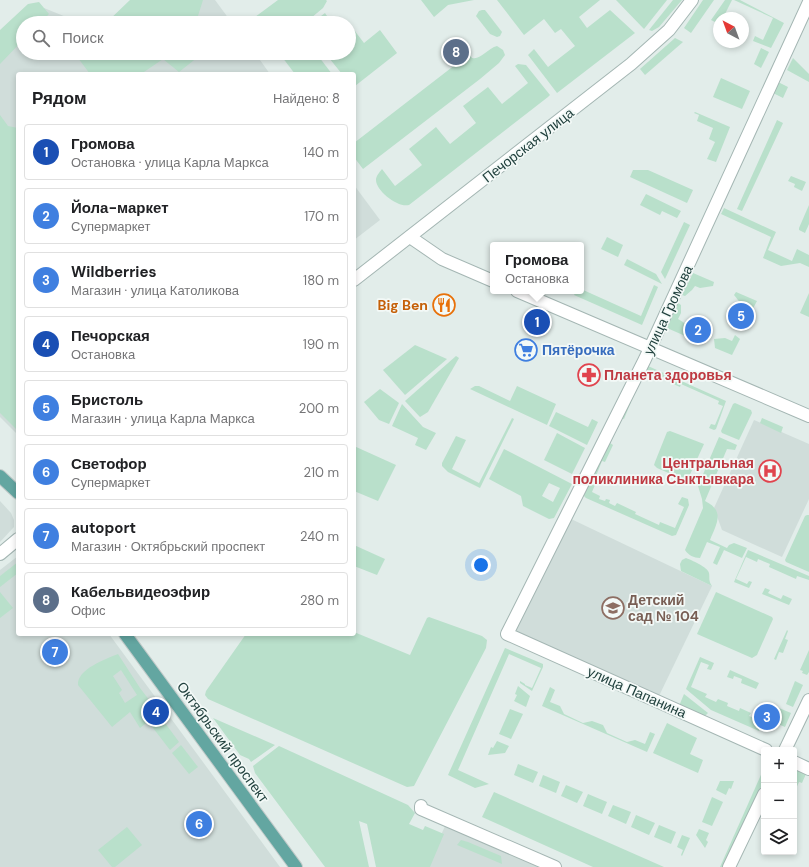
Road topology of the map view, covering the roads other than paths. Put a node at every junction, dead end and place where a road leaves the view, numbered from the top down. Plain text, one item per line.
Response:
1 (692, 0) edge
2 (809, 2) edge
3 (410, 238) junction
4 (356, 278) edge
5 (490, 280) edge
6 (524, 294) edge
7 (650, 348) junction
8 (809, 416) edge
9 (0, 476) edge
10 (16, 491) edge
11 (16, 541) edge
12 (0, 554) edge
13 (507, 634) joint
14 (126, 636) edge
15 (809, 700) edge
16 (786, 747) edge
17 (761, 748) edge
18 (797, 763) edge
19 (809, 769) edge
20 (761, 800) edge
21 (421, 806) dead end
22 (296, 867) edge
23 (555, 867) edge
24 (729, 867) edge

1 - 3 street, Печорская улица
2 - 7 street, улица Громова
3 - 4 street, Печорская улица
3 - 5 street
6 - 7 street
7 - 8 street
7 - 13 street, улица Громова
9 - 10 main road
11 - 12 street
13 - 17 street, улица Папанина
14 - 22 main road, Октябрьский проспект
15 - 16 street
18 - 19 street
20 - 24 street
21 - 23 street

